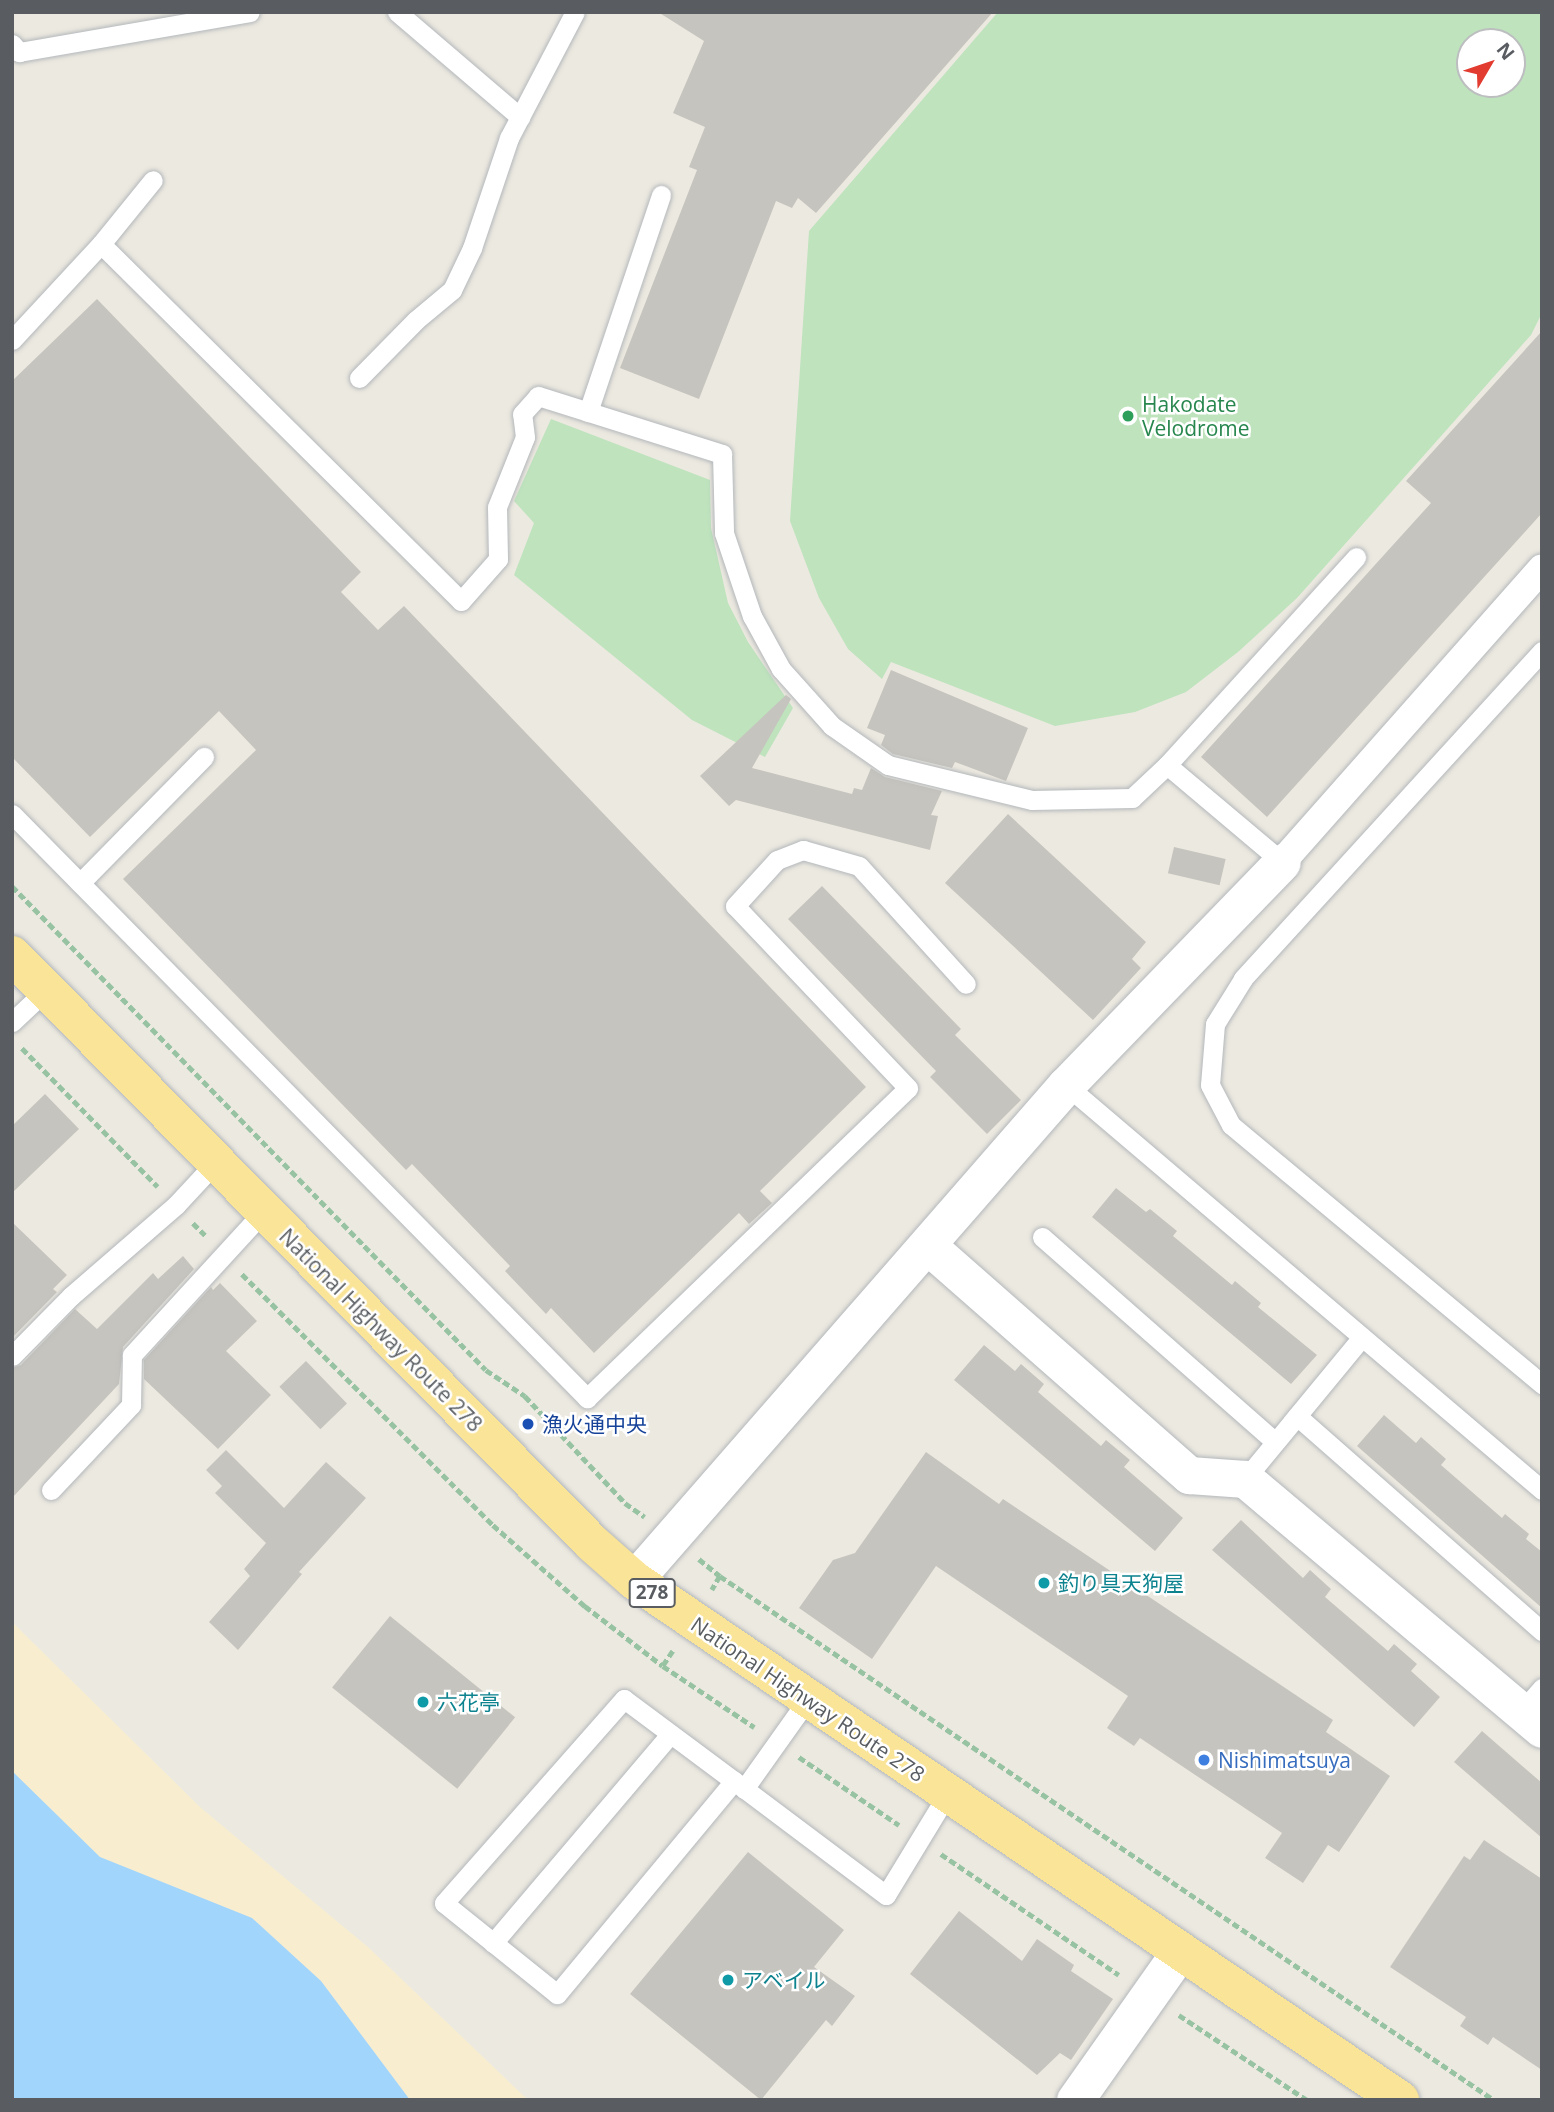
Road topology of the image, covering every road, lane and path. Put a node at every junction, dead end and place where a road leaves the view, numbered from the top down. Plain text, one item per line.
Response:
1 (250, 12) edge
2 (397, 12) edge
3 (575, 12) edge
4 (12, 44) edge
5 (520, 117) junction
6 (153, 180) dead end
7 (661, 195) dead end
8 (101, 244) junction
9 (12, 340) edge
10 (359, 378) dead end
11 (588, 412) junction
12 (1356, 557) dead end
13 (1542, 568) edge
14 (1542, 651) edge
15 (204, 757) dead end
16 (1167, 765) junction
17 (12, 814) edge
18 (1282, 862) junction
19 (80, 883) junction
20 (12, 886) edge
21 (12, 955) edge
22 (966, 984) dead end
23 (47, 990) junction
24 (12, 1022) edge
25 (21, 1047) dead end
26 (1066, 1085) junction
27 (216, 1162) junction
28 (176, 1206) junction
29 (264, 1211) junction
30 (1042, 1237) dead end
31 (927, 1245) junction
32 (225, 1255) junction
33 (1362, 1337) junction
34 (12, 1356) edge
35 (1542, 1384) edge
36 (1297, 1416) junction
37 (1275, 1442) junction
38 (1245, 1479) junction
39 (51, 1490) dead end
40 (1542, 1490) edge
41 (671, 1537) junction
42 (720, 1576) junction
43 (634, 1580) junction
44 (693, 1621) junction
45 (1542, 1631) edge
46 (663, 1666) junction
47 (808, 1699) junction
48 (1535, 1709) edge
49 (670, 1734) junction
50 (778, 1743) junction
51 (739, 1785) junction
52 (948, 1793) junction
53 (920, 1839) junction
54 (493, 1943) junction
55 (1180, 1951) junction
56 (1149, 1995) junction
57 (1076, 2100) edge
58 (1307, 2100) edge
59 (1400, 2100) edge
60 (1494, 2100) edge

1 - 4 lane
2 - 5 lane
3 - 5 lane
5 - 10 lane
6 - 8 lane
7 - 11 lane
8 - 9 lane
8 - 11 lane
11 - 16 lane
12 - 16 lane
13 - 18 street
14 - 35 lane
15 - 19 lane
16 - 18 lane
17 - 19 lane
18 - 26 street
19 - 22 lane
20 - 41 path
21 - 23 highway, National Highway Route 278 / 278
23 - 24 lane
23 - 27 highway, National Highway Route 278 / 278
25 - 28 path
26 - 31 street
26 - 33 lane
27 - 28 lane
27 - 29 highway, National Highway Route 278 / 278
28 - 32 path
28 - 34 lane
29 - 32 lane
29 - 43 highway, National Highway Route 278 / 278
30 - 37 lane
31 - 38 street
31 - 41 street
32 - 39 lane
32 - 46 path
33 - 36 lane
33 - 40 lane
36 - 37 lane
36 - 45 lane
37 - 38 lane
38 - 48 street
41 - 42 path
41 - 43 street
42 - 44 path
42 - 60 path
43 - 44 highway, National Highway Route 278 / 278
44 - 46 path
44 - 47 highway, National Highway Route 278 / 278
46 - 50 path
47 - 50 lane
47 - 52 highway, National Highway Route 278 / 278
49 - 51 lane
49 - 54 lane
49 - 54 lane
50 - 51 lane
50 - 53 path
51 - 53 lane
51 - 54 lane
52 - 53 lane
52 - 55 highway, National Highway Route 278 / 278
53 - 56 path
55 - 56 street
55 - 59 highway, National Highway Route 278 / 278
56 - 57 street
56 - 58 path

